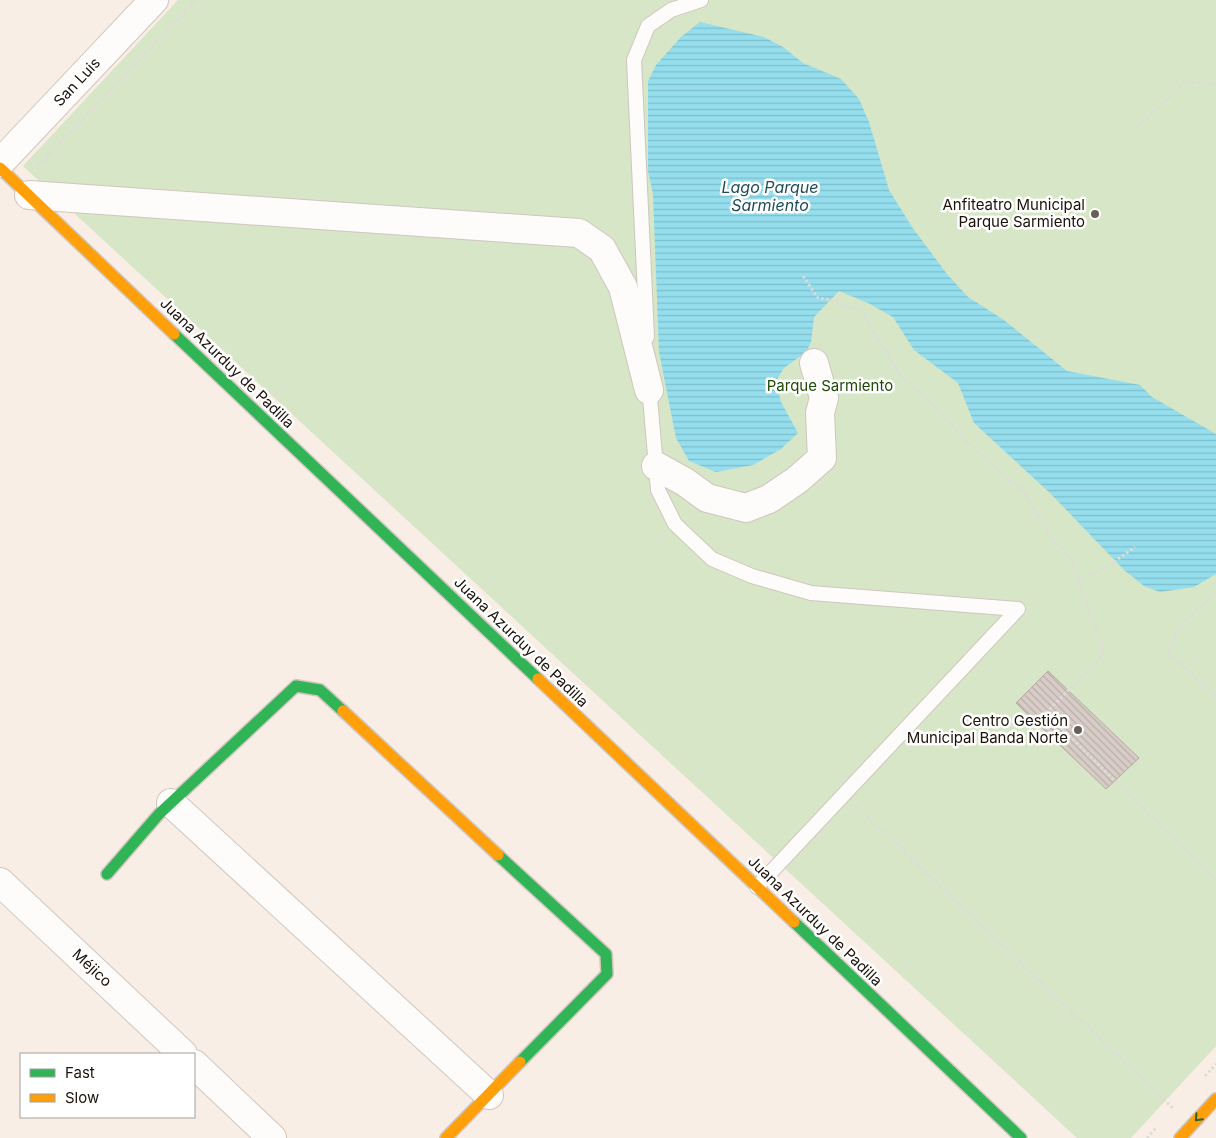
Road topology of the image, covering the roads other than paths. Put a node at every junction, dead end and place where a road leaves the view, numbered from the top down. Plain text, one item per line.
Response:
1 (154, 0) edge
2 (701, 0) edge
3 (0, 163) edge
4 (0, 168) edge
5 (29, 195) junction
6 (814, 363) dead end
7 (649, 390) junction
8 (656, 466) junction
9 (171, 802) junction
10 (107, 874) dead end
11 (757, 887) junction
12 (4, 892) edge
13 (182, 1053) edge
14 (195, 1065) edge
15 (489, 1095) junction
16 (1216, 1099) edge
17 (272, 1138) edge
18 (446, 1138) edge
19 (1022, 1138) edge
20 (1180, 1138) edge

1 - 3 street, San Luis
2 - 7 lane
4 - 5 street, Juana Azurduy de Padilla
5 - 7 street
5 - 11 street, Juana Azurduy de Padilla
6 - 8 street
7 - 8 lane
8 - 11 lane
9 - 10 street
9 - 15 street
9 - 15 street
11 - 19 street, Juana Azurduy de Padilla
12 - 13 street, Méjico
14 - 17 street
15 - 18 street
16 -> 20 street

